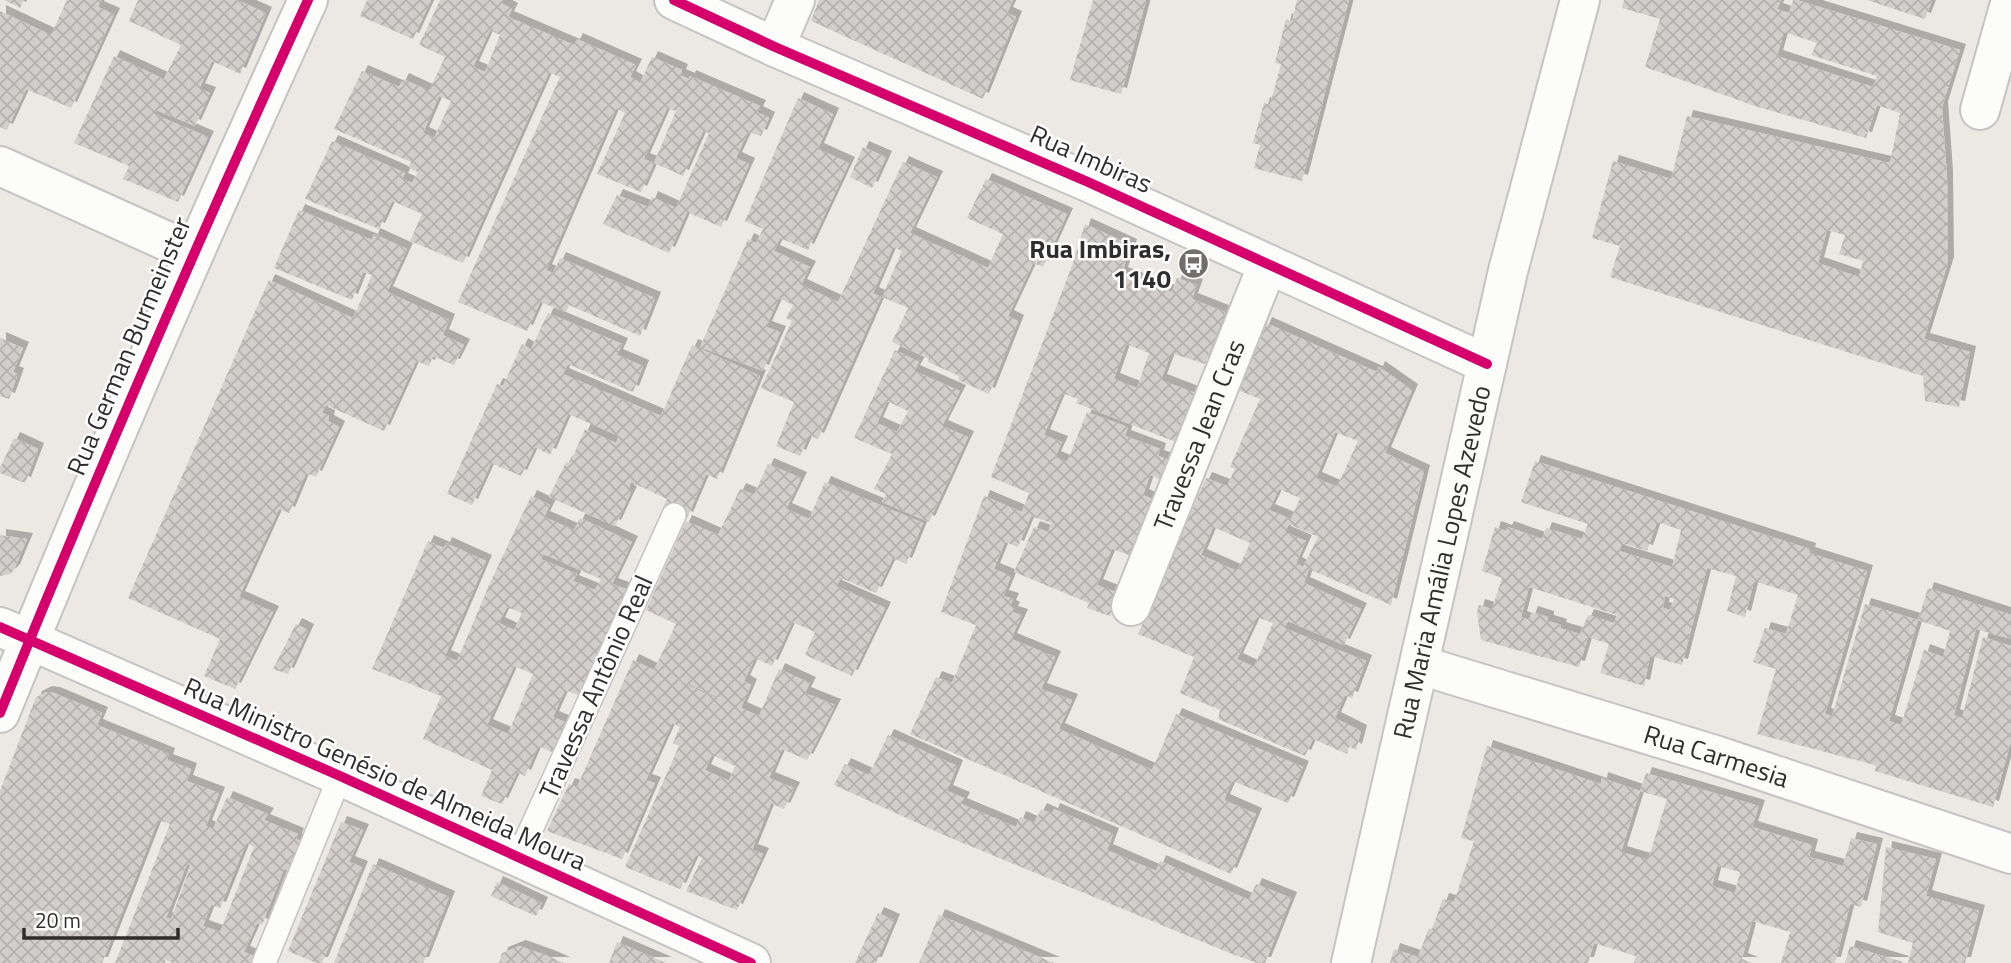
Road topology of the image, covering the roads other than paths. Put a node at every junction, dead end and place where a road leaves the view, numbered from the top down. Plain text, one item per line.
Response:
1 (308, 0) edge
2 (674, 0) edge
3 (795, 0) edge
4 (1580, 0) edge
5 (2011, 0) edge
6 (775, 47) junction
7 (1980, 110) dead end
8 (0, 166) edge
9 (192, 253) junction
10 (1268, 264) junction
11 (1487, 364) junction
12 (674, 515) dead end
13 (1131, 606) dead end
14 (15, 634) edge
15 (1420, 665) junction
16 (0, 713) edge
17 (340, 776) junction
18 (2011, 854) edge
19 (518, 858) junction
20 (264, 963) edge
21 (751, 963) edge
22 (1351, 963) edge

1 - 9 street, Rua German Burmeinster
2 - 6 street, Rua Imbiras
3 - 6 street
4 - 11 street, Rua Maria Amália Lopes Azevedo
5 - 7 street
6 - 10 street, Rua Imbiras
8 - 9 street
9 - 14 street, Rua German Burmeinster
10 - 11 street, Rua Imbiras
10 - 13 street, Travessa Jean Cras
11 - 15 street, Rua Maria Amália Lopes Azevedo
12 - 19 lane, Travessa Antônio Real
14 - 16 street, Rua German Burmeinster
14 - 17 street, Rua Ministro Genésio de Almeida Moura
15 - 18 street, Rua Carmesia
15 - 22 street, Rua Maria Amália Lopes Azevedo
17 - 19 street, Rua Ministro Genésio de Almeida Moura
17 - 20 lane
19 - 21 street, Rua Ministro Genésio de Almeida Moura

